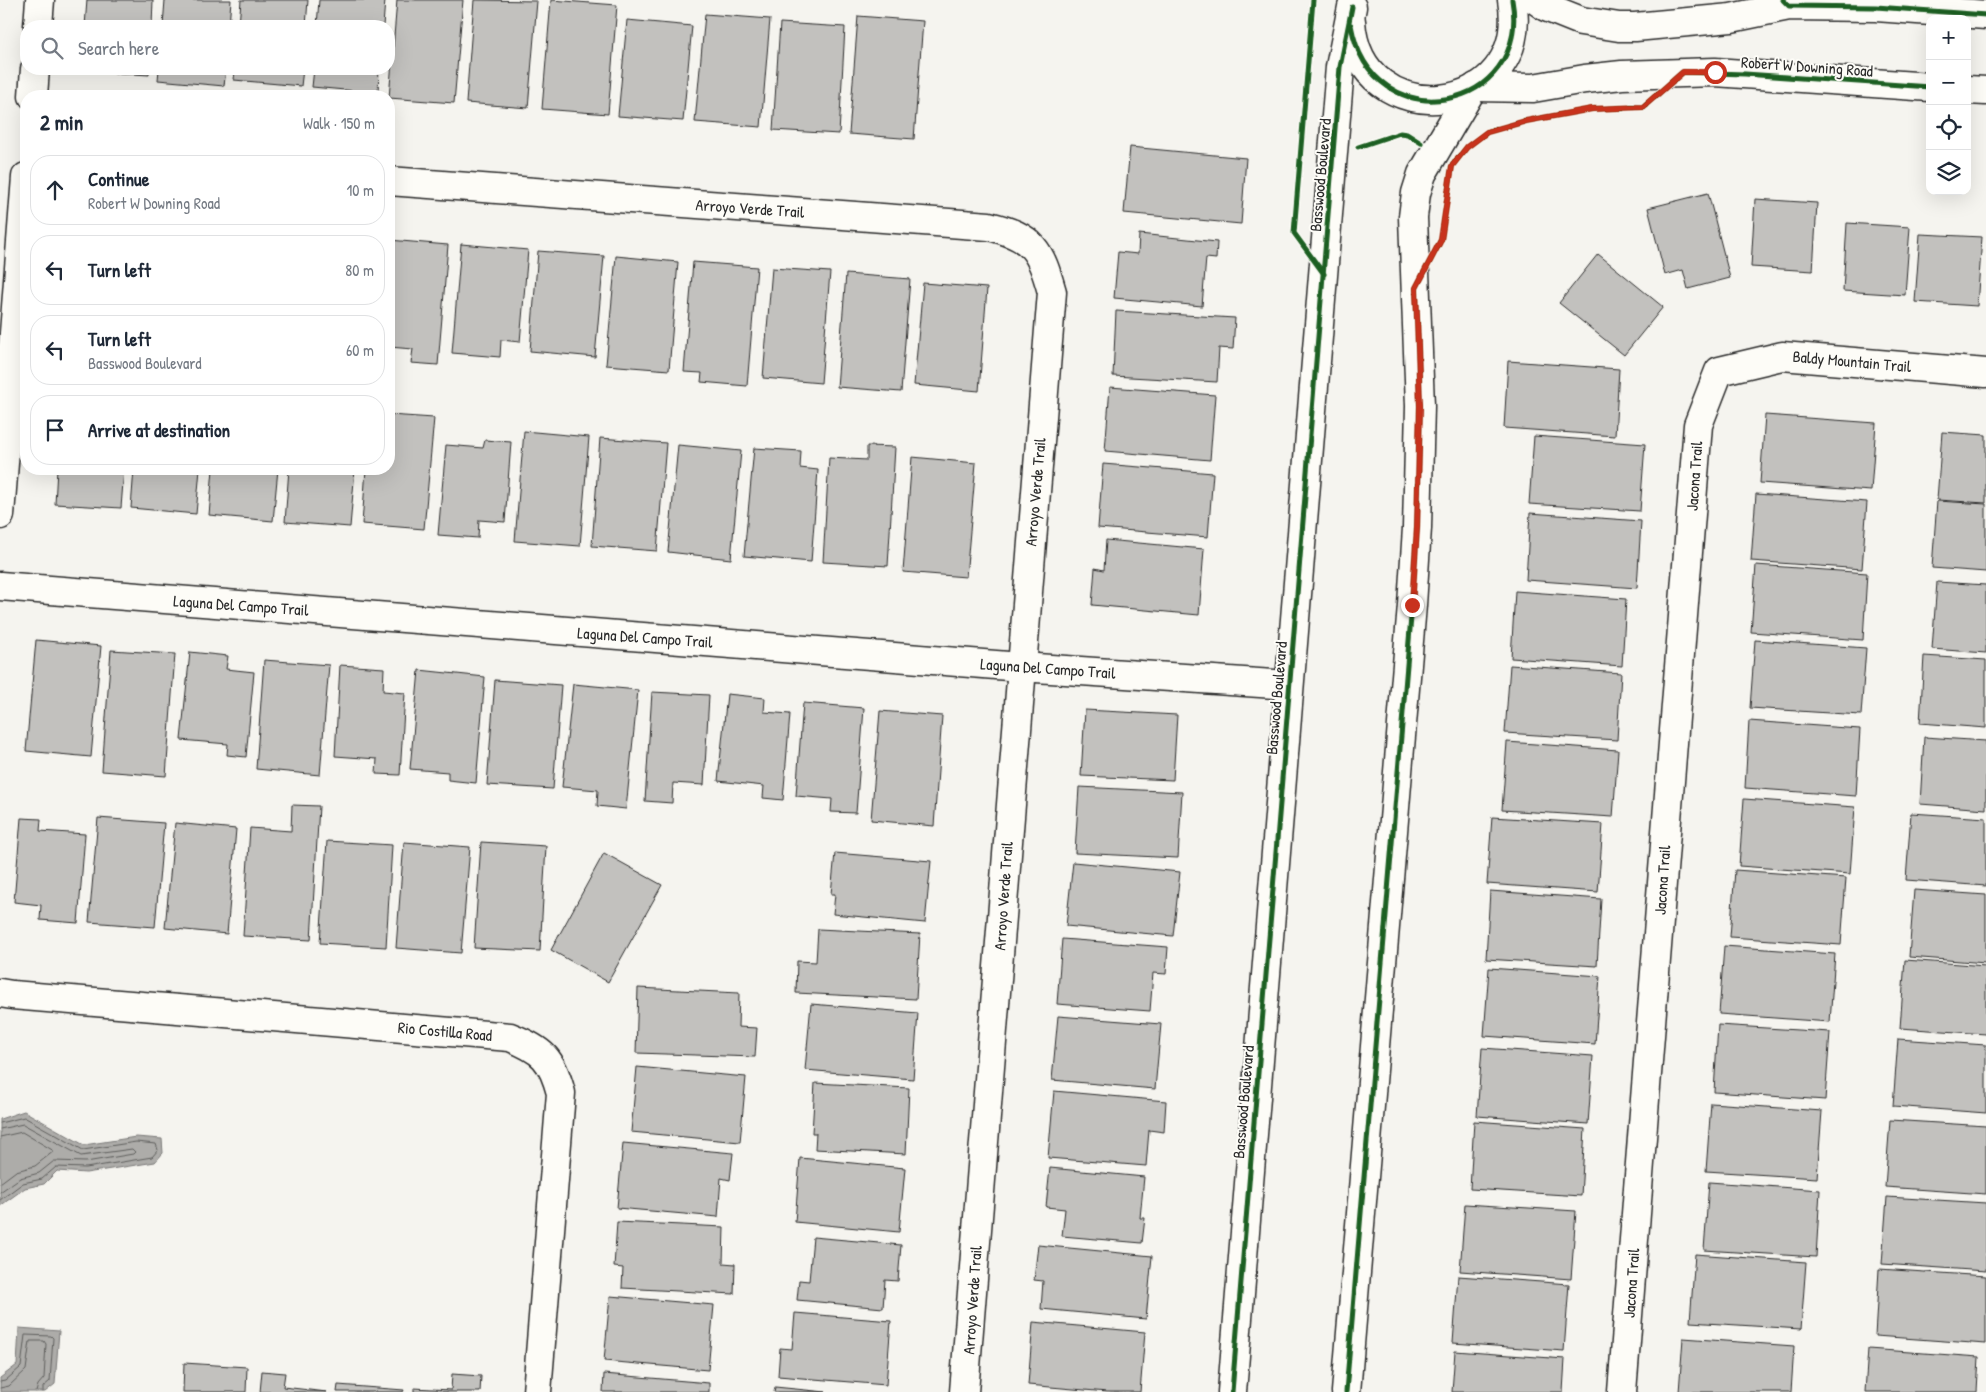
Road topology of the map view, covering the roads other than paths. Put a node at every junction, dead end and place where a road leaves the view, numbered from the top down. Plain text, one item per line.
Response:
1 (40, 0) edge
2 (1512, 0) edge
3 (1536, 0) edge
4 (1761, 0) edge
5 (1353, 4) edge
6 (1789, 6) junction
7 (1986, 14) edge
8 (38, 20) edge
9 (34, 75) edge
10 (1926, 87) edge
11 (1473, 89) junction
12 (33, 90) edge
13 (1971, 90) edge
14 (1986, 91) edge
15 (395, 180) edge
16 (20, 255) edge
17 (1719, 371) joint
18 (1986, 373) edge
19 (0, 515) edge
20 (0, 586) edge
21 (1021, 667) junction
22 (1289, 685) junction
23 (0, 993) edge
24 (537, 1392) edge
25 (964, 1392) edge
26 (1232, 1392) edge
27 (1346, 1392) edge
28 (1622, 1392) edge

1 - 8 street
2 - 11 street
3 - 6 street
4 - 6 street
5 - 11 street
5 - 22 street, Basswood Boulevard
6 - 7 street
9 - 12 street
10 - 11 street, Robert W Downing Road
11 - 27 street
13 - 14 street
15 - 21 street, Arroyo Verde Trail
16 - 19 street
17 - 18 street, Baldy Mountain Trail
17 - 28 street, Jacona Trail
20 - 21 street, Laguna Del Campo Trail
21 - 22 street, Laguna Del Campo Trail
21 - 25 street, Arroyo Verde Trail
22 - 26 street, Basswood Boulevard
23 - 24 street, Rio Costilla Road

